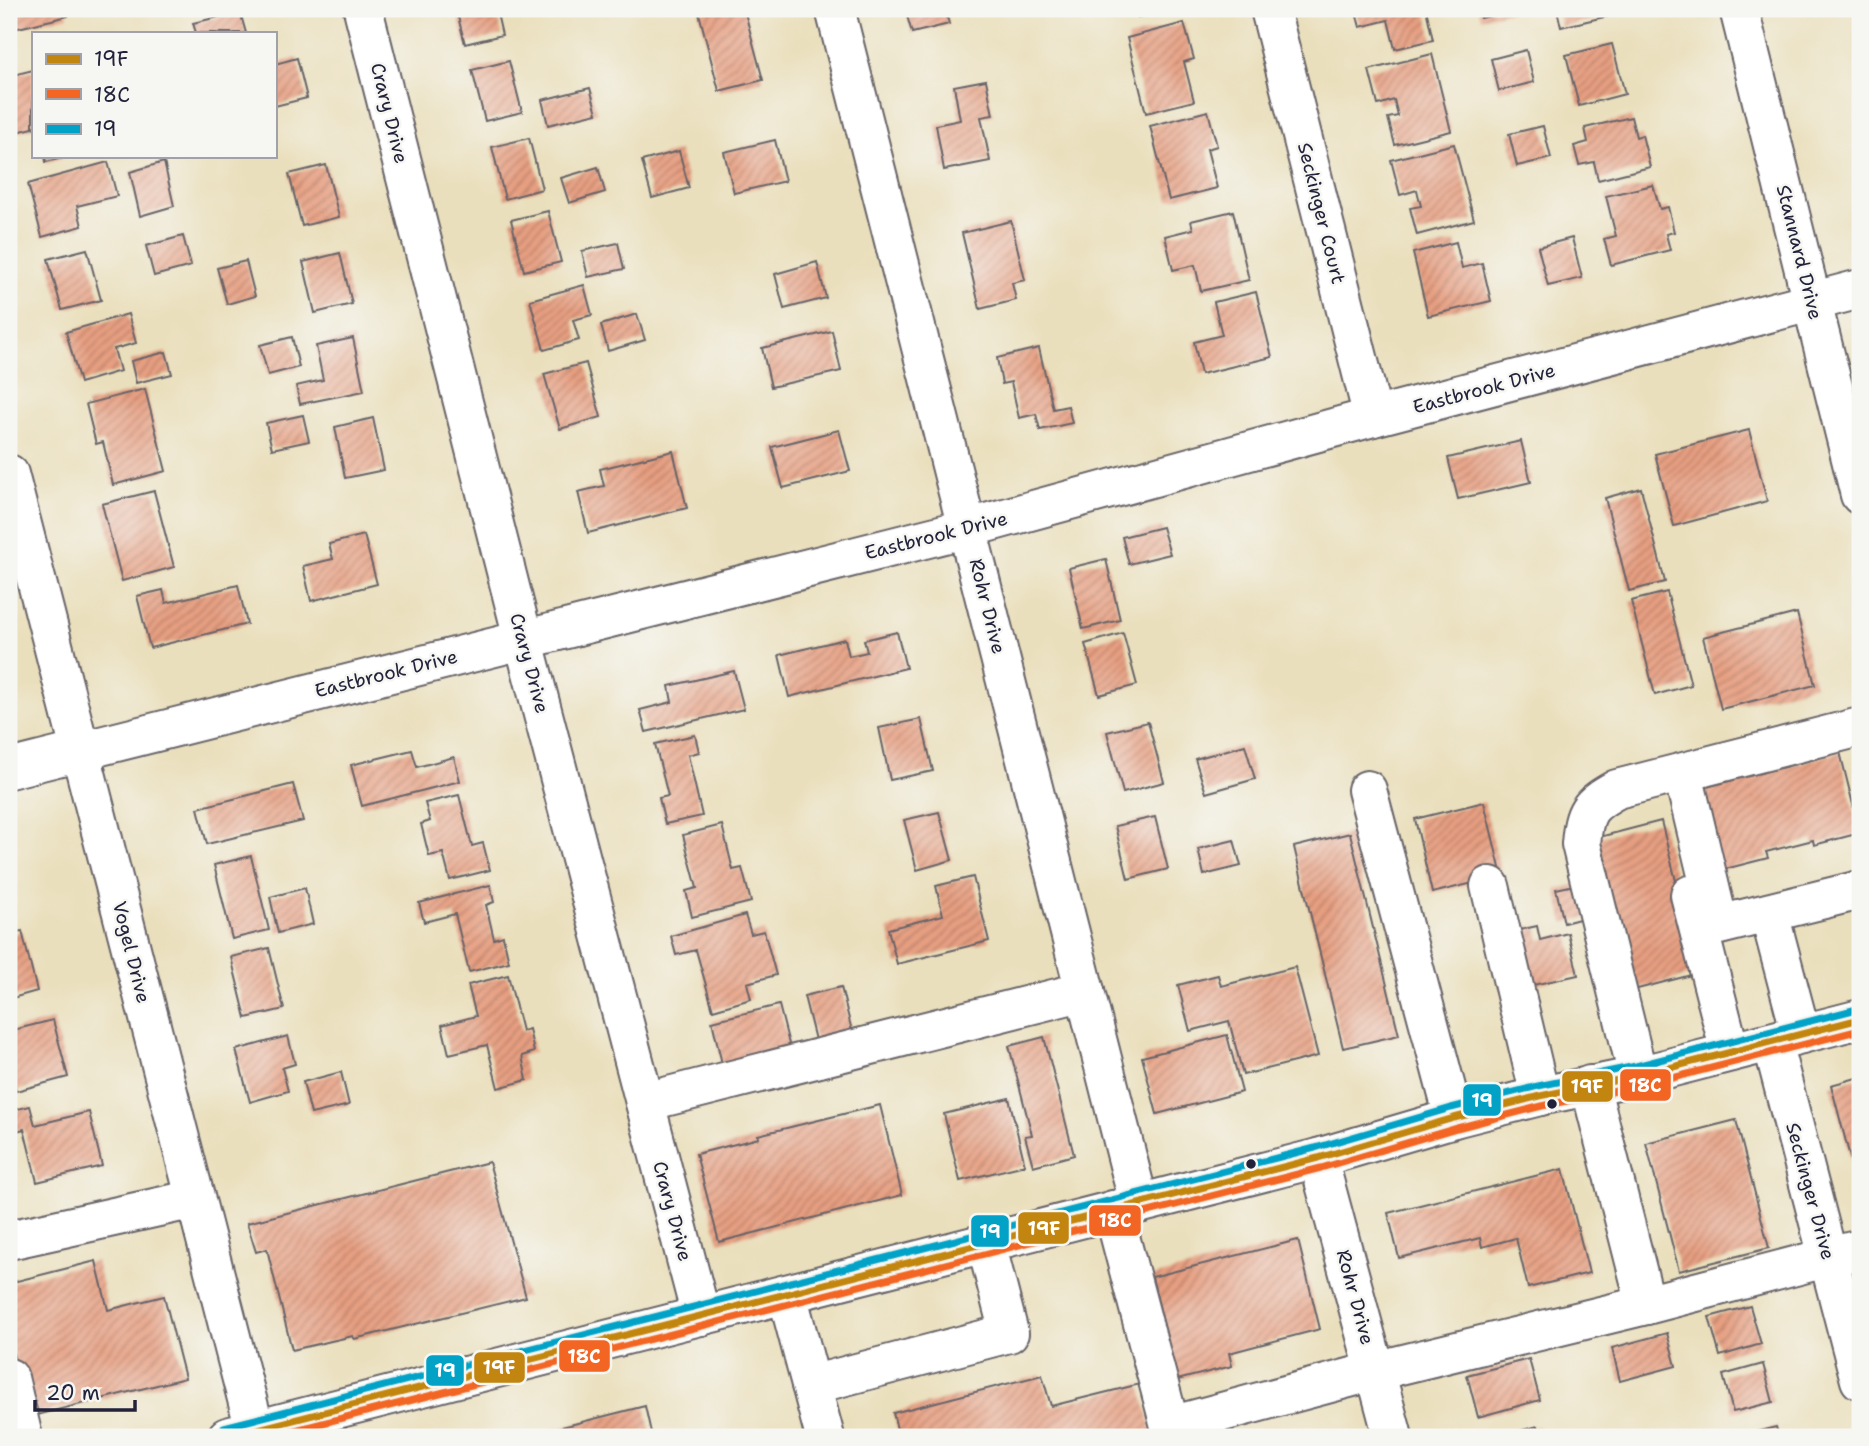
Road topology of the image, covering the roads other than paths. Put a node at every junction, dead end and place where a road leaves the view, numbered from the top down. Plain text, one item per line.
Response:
1 (363, 9) edge
2 (835, 9) edge
3 (1270, 9) edge
4 (1738, 9) edge
5 (1860, 289) edge
6 (1812, 302) junction
7 (1373, 417) junction
8 (9, 474) edge
9 (1860, 495) edge
10 (968, 528) junction
11 (523, 638) junction
12 (1860, 727) edge
13 (80, 751) junction
14 (9, 769) edge
15 (1672, 776) junction
16 (1367, 790) dead end
17 (1490, 886) dead end
18 (1860, 890) edge
19 (1769, 913) junction
20 (1085, 990) junction
21 (1860, 1019) edge
22 (1786, 1038) junction
23 (1730, 1052) junction
24 (1638, 1076) junction
25 (1590, 1085) junction
26 (1540, 1096) junction
27 (645, 1102) junction
28 (1454, 1118) junction
29 (1318, 1158) junction
30 (195, 1199) junction
31 (1126, 1207) junction
32 (9, 1240) edge
33 (986, 1243) junction
34 (1844, 1253) edge
35 (787, 1294) junction
36 (1646, 1305) junction
37 (701, 1316) junction
38 (1375, 1371) junction
39 (9, 1378) edge
40 (1860, 1380) edge
41 (811, 1385) junction
42 (295, 1429) edge
43 (241, 1434) edge
44 (23, 1437) edge
45 (825, 1437) edge
46 (1393, 1437) edge

1 - 11 street, Crary Drive
2 - 10 street, Rohr Drive
3 - 7 street, Seckinger Court
4 - 6 street, Stannard Drive
5 - 6 street, Eastbrook Drive
6 - 7 street, Eastbrook Drive
6 - 9 street, Stannard Drive
7 - 10 street, Eastbrook Drive
8 - 13 street, Vogel Drive
10 - 11 street, Eastbrook Drive
10 - 20 street, Rohr Drive
11 - 13 street, Eastbrook Drive
11 - 27 street, Crary Drive
12 - 15 street
13 - 14 street, Eastbrook Drive
13 - 30 street, Vogel Drive
15 - 19 street
15 - 23 street
15 - 24 street
16 - 28 street
17 - 26 street
18 - 19 street
19 - 22 street, Seckinger Drive
20 - 27 street
20 - 31 street, Rohr Drive
21 - 22 street
22 - 23 street
22 - 34 street, Seckinger Drive
23 - 24 street
24 - 25 street
25 - 26 street
25 - 36 street
26 - 28 street
27 - 37 street, Crary Drive
28 - 29 street
29 - 31 street
29 - 38 street, Rohr Drive
30 - 32 street
30 - 43 street, Vogel Drive
31 - 33 street
31 - 38 street, Rohr Drive
33 - 35 street
33 - 41 street
34 - 36 street
34 - 40 street, Seckinger Drive
35 - 37 street
35 - 41 street
36 - 38 street
37 - 42 street
38 - 46 street, Rohr Drive
39 - 44 street
41 - 45 street
42 - 43 street

